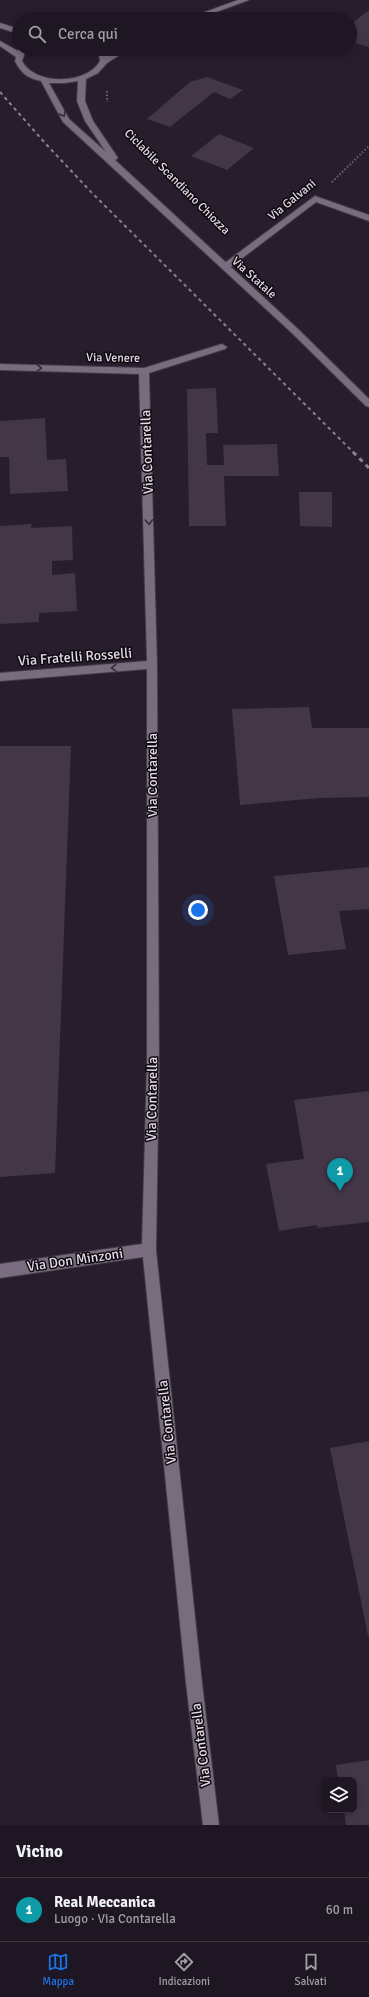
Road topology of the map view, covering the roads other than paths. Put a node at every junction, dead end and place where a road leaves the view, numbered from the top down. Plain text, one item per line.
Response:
1 (245, 0) edge
2 (210, 12) edge
3 (0, 25) edge
4 (12, 29) edge
5 (0, 43) edge
6 (12, 48) edge
7 (19, 56) edge
8 (103, 56) edge
9 (113, 56) edge
10 (104, 61) junction
11 (82, 78) junction
12 (44, 80) junction
13 (122, 170) junction
14 (369, 218) edge
15 (225, 267) junction
16 (222, 347) dead end
17 (0, 367) edge
18 (144, 371) junction
19 (369, 404) edge
20 (152, 665) junction
21 (0, 677) edge
22 (149, 1250) junction
23 (0, 1270) edge
24 (211, 1825) edge

1 - 2 street
3 - 4 street
5 - 6 street
7 - 12 street
8 - 10 street
9 - 10 street
10 - 11 street
11 - 12 street
11 - 13 street, Via Statale
12 -> 13 street, Via Statale
13 - 15 street, Via Statale
14 - 15 street, Via Galvani
15 - 19 street, Via Statale
16 - 18 street, Via Venere
17 -> 18 street, Via Venere
18 -> 20 street, Via Contarella
20 -> 21 street, Via Fratelli Rosselli
20 - 22 street, Via Contarella
22 - 23 street, Via Don Minzoni
22 - 24 street, Via Contarella

